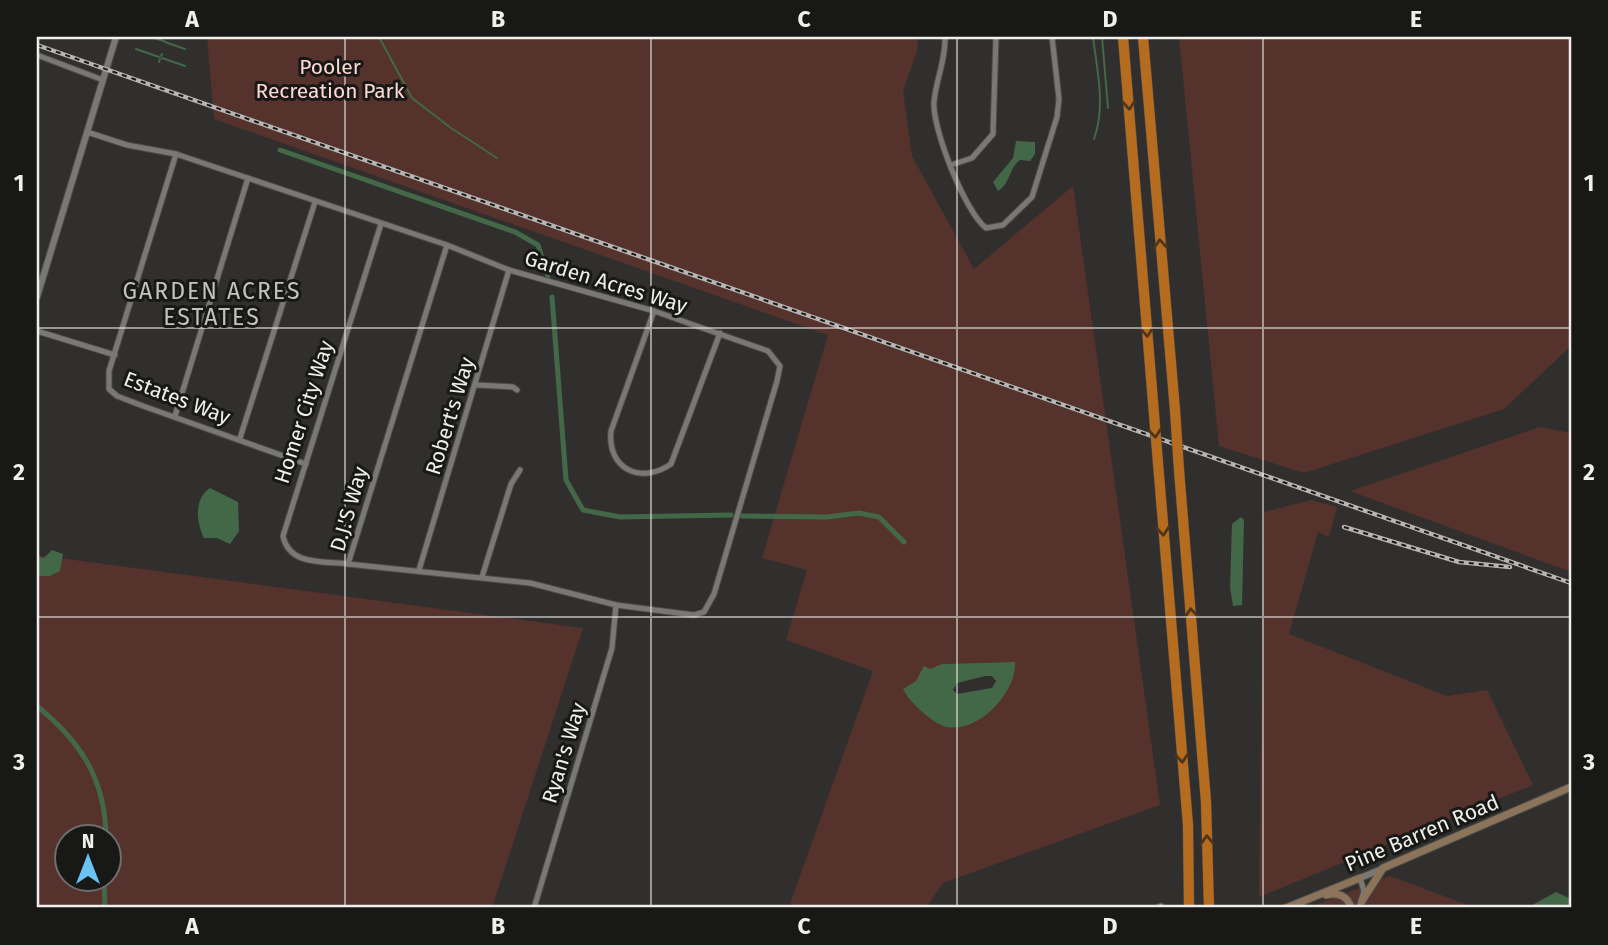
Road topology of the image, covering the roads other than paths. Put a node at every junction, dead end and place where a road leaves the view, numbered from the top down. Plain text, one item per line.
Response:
1 (116, 37) edge
2 (945, 37) edge
3 (996, 37) edge
4 (1052, 37) edge
5 (1143, 37) edge
6 (1123, 39) edge
7 (37, 55) edge
8 (103, 80) junction
9 (87, 132) junction
10 (176, 154) junction
11 (951, 165) junction
12 (248, 178) junction
13 (315, 202) junction
14 (381, 224) junction
15 (447, 245) junction
16 (509, 270) junction
17 (37, 297) edge
18 (654, 310) junction
19 (37, 331) edge
20 (720, 333) junction
21 (115, 355) junction
22 (477, 386) junction
23 (517, 390) dead end
24 (175, 416) junction
25 (240, 438) junction
26 (306, 464) junction
27 (520, 471) dead end
28 (348, 564) junction
29 (419, 570) junction
30 (482, 577) junction
31 (616, 605) junction
32 (1571, 787) edge
33 (1383, 869) junction
34 (1360, 878) junction
35 (1298, 903) junction
36 (1361, 905) edge
37 (534, 908) edge
38 (1189, 908) edge
39 (1209, 908) edge
40 (1286, 908) edge
41 (1351, 908) edge

1 - 8 street
2 - 11 street
3 - 11 street
4 - 11 street
39 -> 5 highway, bridge
6 -> 38 highway, bridge
7 - 8 street
8 - 9 street
9 - 10 street, Garden Acres Way
9 - 17 street
10 - 12 street, Garden Acres Way
10 - 21 street, Estates Way
12 - 13 street, Garden Acres Way
12 - 24 street
13 - 14 street, Garden Acres Way
13 - 25 street
14 - 15 street, Garden Acres Way
14 - 26 street, Homer City Way
15 - 16 street, Garden Acres Way
15 - 28 street, D.J.'S Way
16 - 18 street, Garden Acres Way
16 - 22 street, Robert's Way
18 - 20 street, Garden Acres Way
18 - 20 street
19 - 21 street
20 - 31 street, Garden Acres Way
21 - 24 street, Estates Way
22 - 23 street
22 - 29 street, Robert's Way
24 - 25 street, Estates Way
25 - 26 street, Estates Way
26 - 28 street, Homer City Way
27 - 30 street
28 - 29 street, D.J.'S Way
29 - 30 street, D.J.'S Way
30 - 31 street, D.J.'S Way
31 - 37 street, Ryan's Way
32 - 33 main road, Pine Barren Road
33 - 34 street, Pine Barren Road
33 - 36 main road
34 - 35 main road, Pine Barren Road
34 - 36 street
35 - 40 main road, Pine Barren Road
35 - 41 main road

